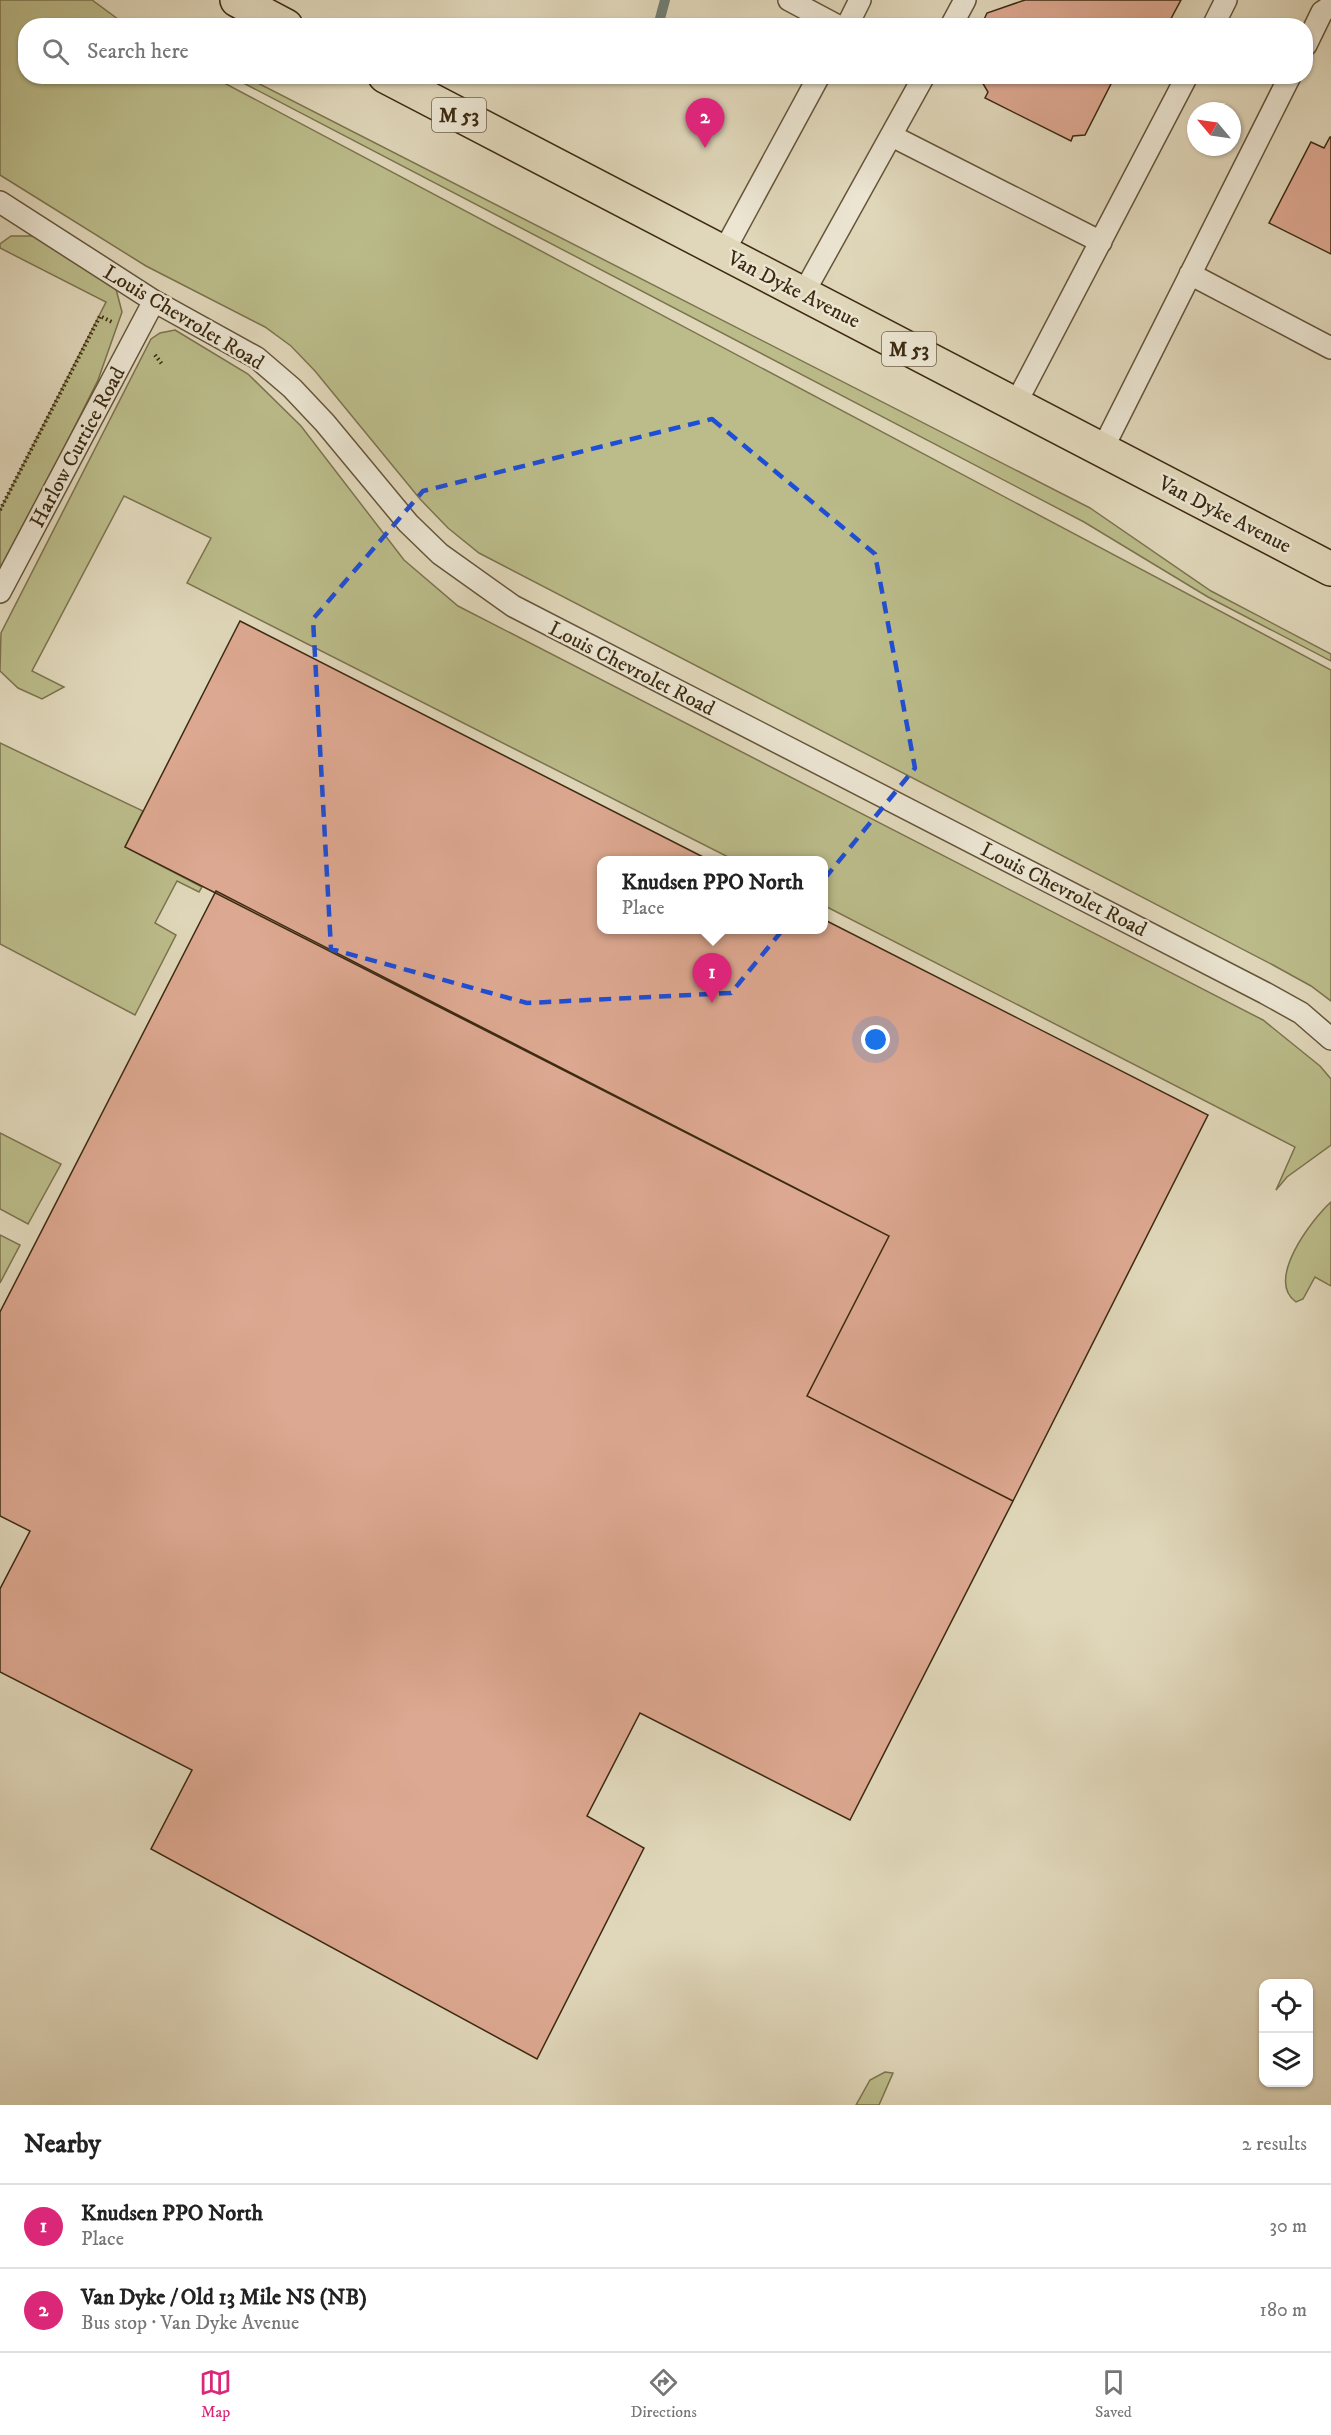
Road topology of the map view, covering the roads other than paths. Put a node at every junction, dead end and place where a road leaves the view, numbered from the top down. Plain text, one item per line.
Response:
1 (237, 0) edge
2 (789, 0) edge
3 (860, 0) edge
4 (964, 0) edge
5 (1226, 0) edge
6 (1331, 6) edge
7 (271, 18) edge
8 (823, 18) edge
9 (851, 18) edge
10 (955, 18) edge
11 (1217, 18) edge
12 (1313, 29) edge
13 (400, 84) edge
14 (815, 84) edge
15 (920, 84) edge
16 (1182, 84) edge
17 (1286, 84) edge
18 (892, 136) junction
19 (0, 202) edge
20 (1101, 242) junction
21 (723, 253) junction
22 (1190, 274) junction
23 (803, 294) junction
24 (154, 301) junction
25 (1331, 348) edge
26 (1015, 405) junction
27 (1102, 450) junction
28 (1328, 561) edge
29 (0, 592) edge
30 (1331, 1039) edge

1 - 7 main road
2 - 8 lane
3 - 9 lane
4 - 10 lane
5 - 11 lane
6 - 12 lane
13 - 21 main road, Van Dyke Avenue / M 53
14 - 21 lane
15 - 18 lane
16 - 20 lane
17 - 22 lane
18 - 20 lane
18 - 23 lane
19 - 24 lane, Louis Chevrolet Road
20 - 26 lane
21 - 23 main road, Van Dyke Avenue / M 53
22 - 25 lane
22 - 27 lane
23 - 26 main road, Van Dyke Avenue / M 53
24 - 29 lane, Harlow Curtice Road
24 - 30 lane, Louis Chevrolet Road
26 - 27 main road, Van Dyke Avenue / M 53
27 - 28 main road, Van Dyke Avenue / M 53

